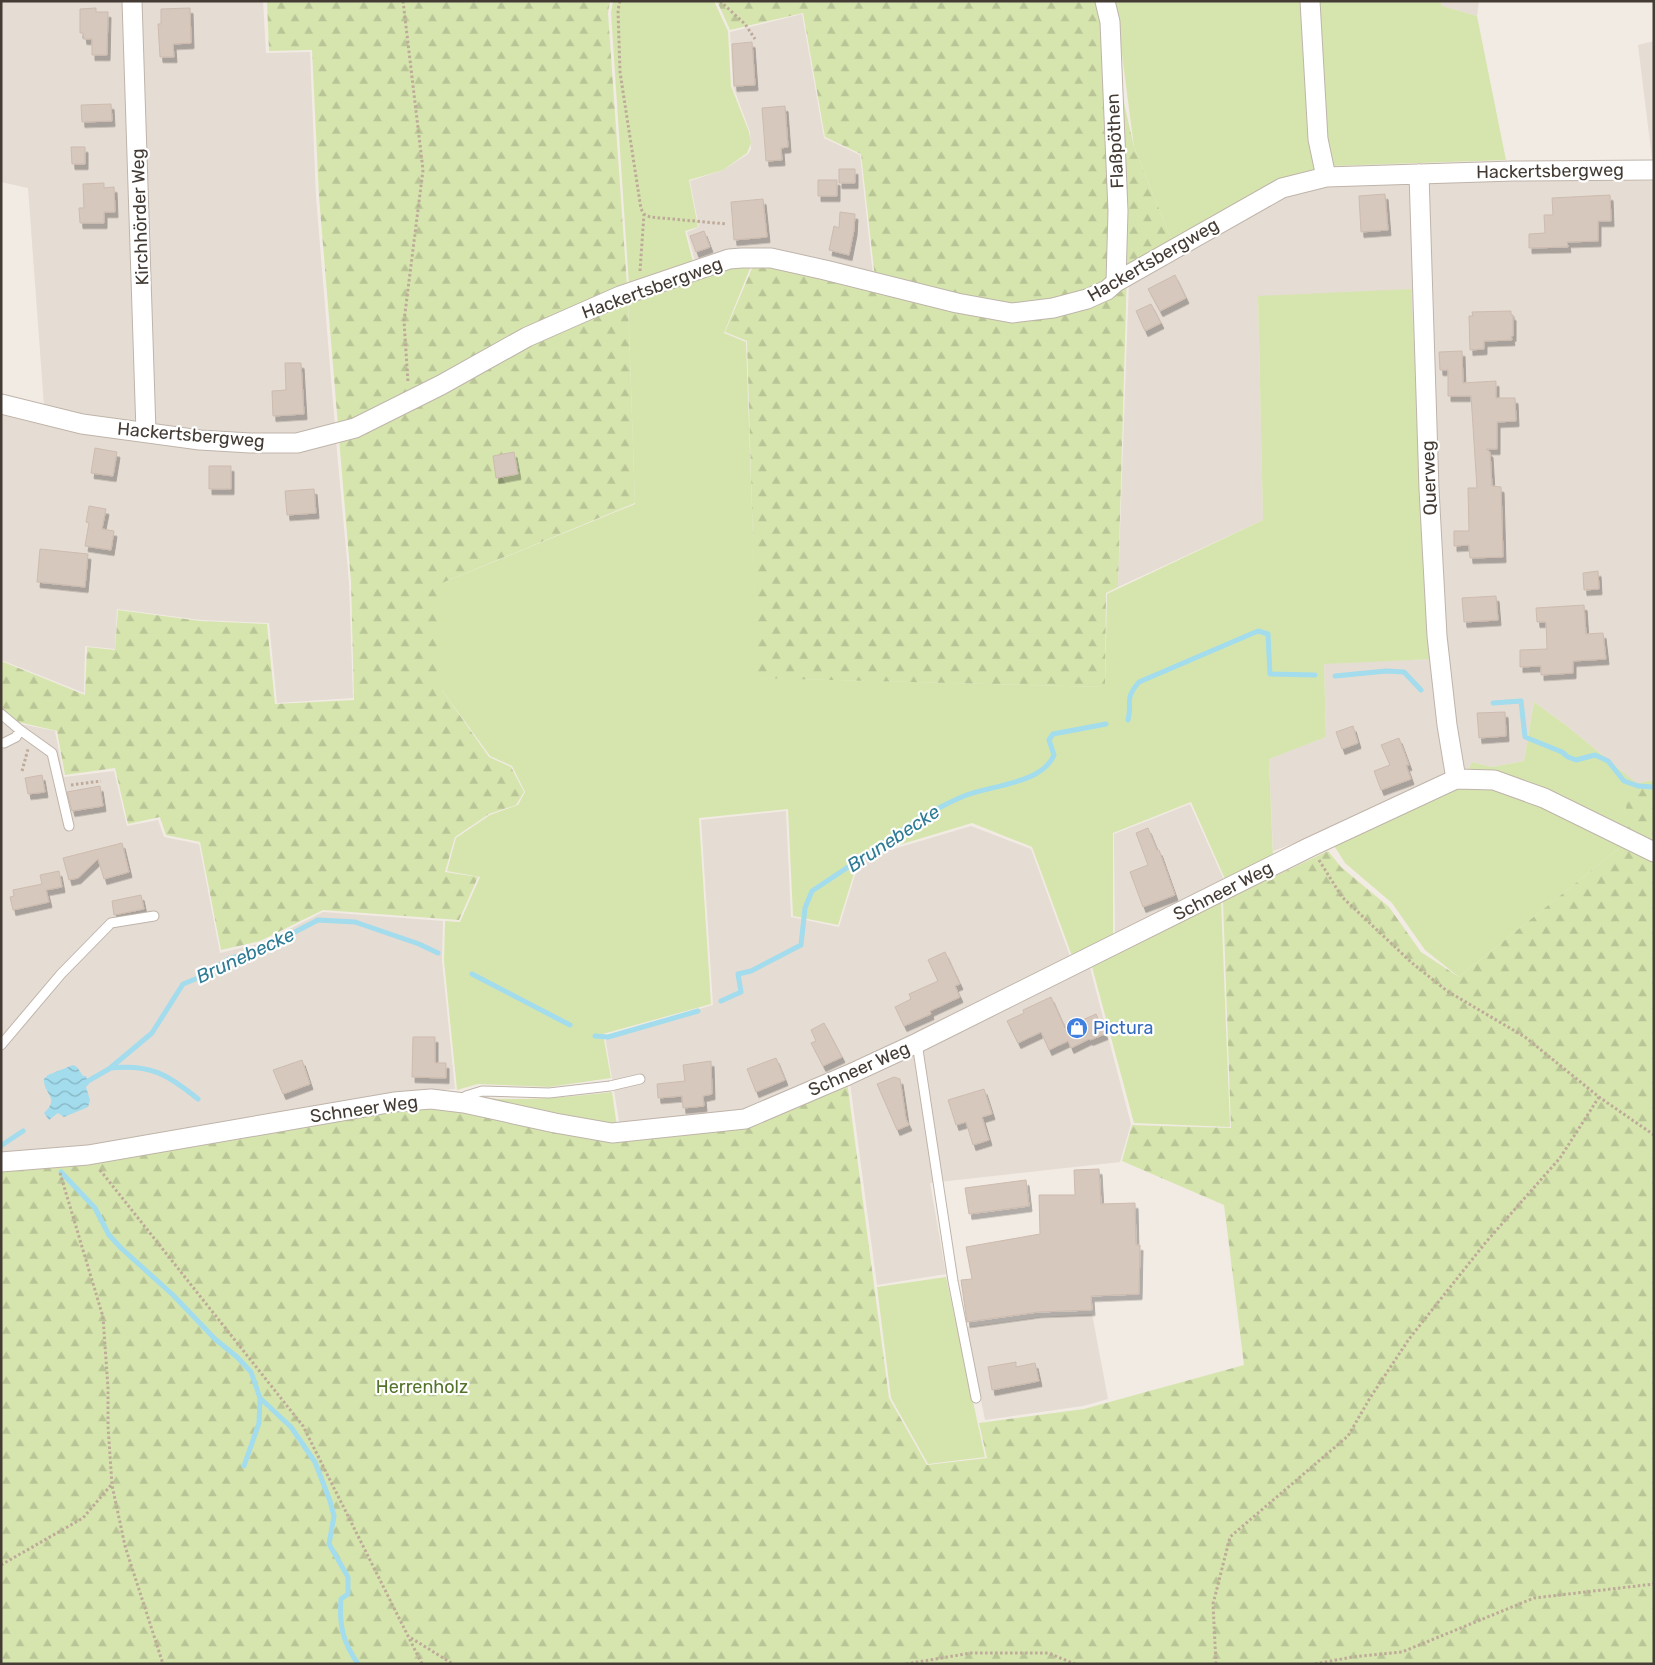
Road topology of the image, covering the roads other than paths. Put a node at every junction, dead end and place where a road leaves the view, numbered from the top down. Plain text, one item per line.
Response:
1 (132, 1) edge
2 (1105, 1) edge
3 (1310, 1) edge
4 (1654, 170) edge
5 (1419, 174) junction
6 (1326, 176) junction
7 (1116, 282) junction
8 (1, 404) edge
9 (146, 432) junction
10 (1, 714) edge
11 (20, 730) junction
12 (4, 743) dead end
13 (1456, 780) junction
14 (69, 826) dead end
15 (1654, 852) edge
16 (154, 916) dead end
17 (917, 1043) junction
18 (1, 1045) edge
19 (640, 1079) dead end
20 (464, 1103) junction
21 (1, 1162) edge
22 (976, 1398) dead end

1 - 9 street, Kirchhörder Weg
2 - 7 street, Flaßpöthen
3 - 6 street
4 - 5 street, Hackertsbergweg
5 - 6 street, Hackertsbergweg
5 - 13 street, Querweg
6 - 7 street, Hackertsbergweg
7 - 9 street, Hackertsbergweg
8 - 9 street, Hackertsbergweg
10 - 11 lane
11 - 12 lane
11 - 14 lane
13 - 15 street, Schneer Weg
13 - 17 street, Schneer Weg
16 - 18 lane
17 - 20 street, Schneer Weg
17 - 22 lane
19 - 20 lane
20 - 21 street, Schneer Weg

